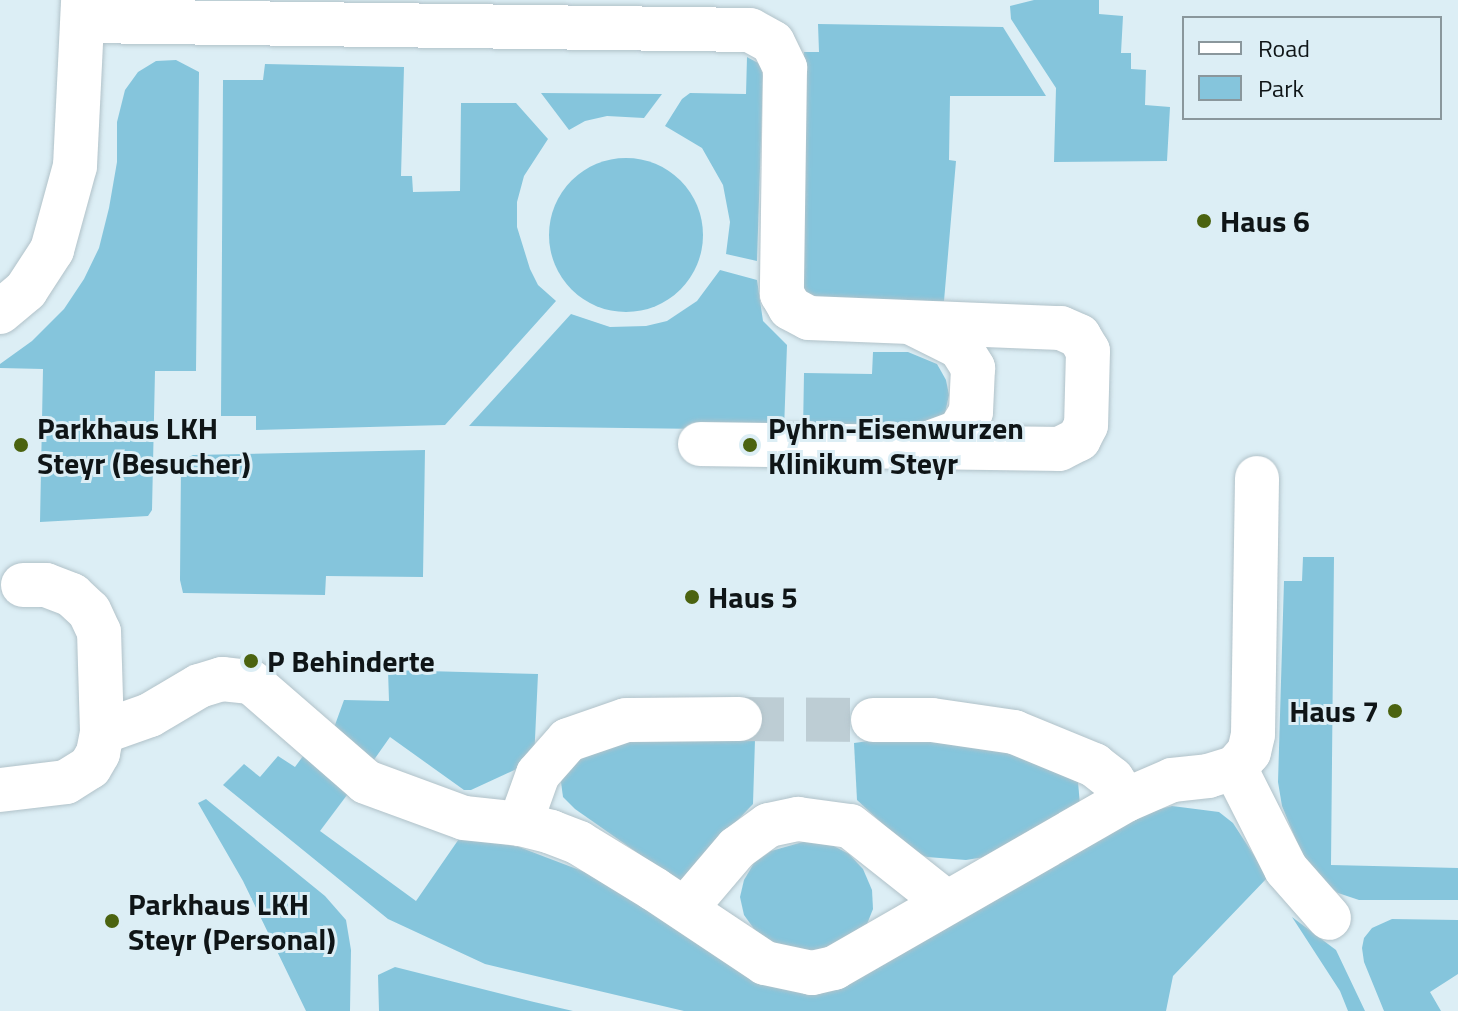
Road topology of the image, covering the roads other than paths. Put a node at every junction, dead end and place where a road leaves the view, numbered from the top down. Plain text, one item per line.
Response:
1 (83, 11) edge
2 (0, 312) edge
3 (911, 323) junction
4 (700, 444) dead end
5 (916, 448) junction
6 (1257, 478) dead end
7 (23, 585) dead end
8 (740, 719) tunnel mouth
9 (873, 720) tunnel mouth
10 (102, 732) junction
11 (1235, 768) junction
12 (0, 790) edge
13 (1126, 800) junction
14 (520, 824) junction
15 (946, 902) junction
16 (685, 909) junction
17 (1329, 918) dead end

1 - 2 lane
1 - 3 lane
3 - 5 lane
3 - 5 lane
4 - 5 lane
6 - 11 lane
7 - 10 lane
8 - 14 lane
9 - 13 lane
10 - 12 lane
10 - 14 lane
11 - 13 lane
11 - 17 lane
13 - 15 lane
14 - 16 lane
15 - 16 lane
15 - 16 lane

